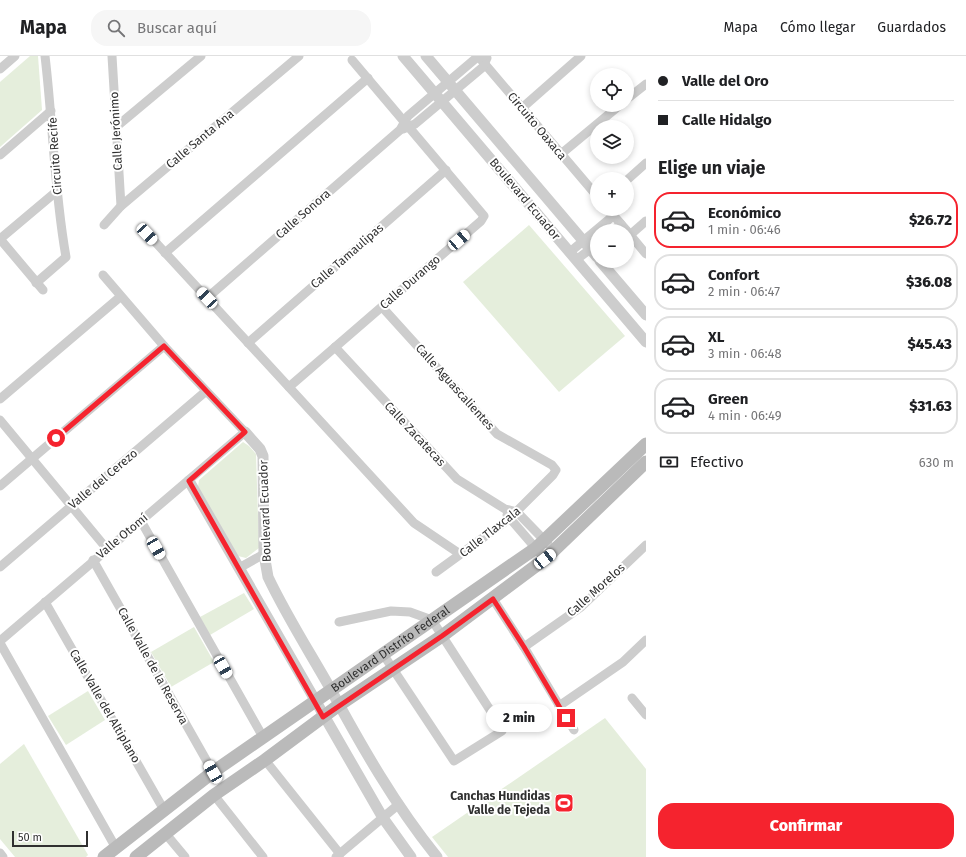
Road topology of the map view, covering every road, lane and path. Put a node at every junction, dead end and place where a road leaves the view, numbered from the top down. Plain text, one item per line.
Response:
1 (15, 56) edge
2 (45, 56) edge
3 (112, 56) edge
4 (201, 56) edge
5 (299, 56) edge
6 (403, 56) edge
7 (426, 56) edge
8 (581, 56) edge
9 (482, 58) edge
10 (352, 60) dead end
11 (0, 69) edge
12 (368, 78) junction
13 (646, 84) edge
14 (452, 86) junction
15 (634, 93) edge
16 (438, 97) junction
17 (522, 108) junction
18 (52, 111) junction
19 (612, 112) edge
20 (404, 126) junction
21 (116, 127) junction
22 (561, 154) junction
23 (0, 155) edge
24 (646, 163) edge
25 (446, 170) junction
26 (634, 174) edge
27 (590, 188) edge
28 (57, 191) junction
29 (121, 206) junction
30 (614, 216) edge
31 (646, 221) edge
32 (621, 224) edge
33 (104, 225) dead end
34 (634, 226) edge
35 (147, 234) dead end
36 (0, 239) edge
37 (634, 240) edge
38 (590, 246) edge
39 (590, 249) edge
40 (166, 253) junction
41 (646, 254) edge
42 (573, 256) junction
43 (606, 268) edge
44 (103, 275) dead end
45 (36, 283) junction
46 (43, 290) dead end
47 (120, 297) junction
48 (207, 298) junction
49 (382, 307) junction
50 (646, 315) edge
51 (248, 342) junction
52 (646, 342) edge
53 (164, 346) junction
54 (335, 347) junction
55 (289, 387) junction
56 (206, 392) junction
57 (0, 399) edge
58 (0, 420) edge
59 (245, 432) junction
60 (646, 444) edge
61 (32, 459) junction
62 (646, 462) edge
63 (556, 470) joint
64 (189, 481) junction
65 (0, 486) edge
66 (71, 506) junction
67 (505, 509) junction
68 (517, 512) junction
69 (509, 519) junction
70 (141, 521) junction
71 (540, 544) junction
72 (646, 545) edge
73 (106, 549) junction
74 (264, 554) junction
75 (460, 554) junction
76 (550, 556) junction
77 (93, 560) junction
78 (0, 567) edge
79 (239, 568) junction
80 (436, 572) dead end
81 (465, 599) junction
82 (493, 599) junction
83 (46, 602) junction
84 (474, 613) junction
85 (432, 620) junction
86 (339, 622) dead end
87 (442, 636) junction
88 (646, 640) edge
89 (0, 642) edge
90 (524, 647) junction
91 (383, 654) junction
92 (393, 670) junction
93 (330, 690) junction
94 (632, 698) dead end
95 (315, 700) junction
96 (339, 705) junction
97 (559, 706) junction
98 (646, 715) edge
99 (323, 717) junction
100 (574, 730) dead end
101 (263, 736) junction
102 (265, 760) junction
103 (213, 772) junction
104 (214, 795) junction
105 (398, 804) junction
106 (164, 810) junction
107 (382, 818) junction
108 (165, 833) junction
109 (116, 848) junction
110 (0, 854) edge
111 (338, 856) edge
112 (3, 857) edge
113 (104, 857) edge
114 (136, 857) edge
115 (185, 857) edge
116 (263, 857) edge
117 (411, 857) edge
118 (437, 857) edge

1 - 11 street
2 - 18 street, Circuito Recife
3 - 21 street, Calle Jerónimo
4 - 21 street
5 - 29 street, Calle Santa Ana
6 - 16 street, Boulevard Ecuador
7 - 14 street, Boulevard Ecuador
8 - 17 street
9 - 14 street, Calle Sonora
9 - 17 street, Circuito Oaxaca
10 - 12 street, Calle Durango
12 - 20 street, Calle Durango
12 - 40 street
13 - 15 street
14 - 16 street, Calle Sonora
14 - 38 street, Boulevard Ecuador
16 - 20 street, Calle Sonora
16 - 42 street, Boulevard Ecuador
17 - 22 street, Circuito Oaxaca
18 - 23 street
18 - 28 street, Circuito Recife
19 - 22 street
20 - 25 street, Calle Durango
20 - 48 street, Calle Sonora
21 - 29 street, Calle Jerónimo
22 - 27 street, Circuito Oaxaca
24 - 26 street
25 - 49 street, Calle Durango
25 - 51 street, Calle Tamaulipas
28 - 36 street
28 - 45 street, Circuito Recife
29 - 33 street, Calle Santa Ana
30 - 32 street
31 - 34 street
35 - 40 street
36 - 45 street
37 - 41 street
39 - 42 street
40 - 48 street
42 - 52 street, Boulevard Ecuador
43 - 50 street
44 - 47 street, Boulevard Ecuador
45 - 46 street
47 - 53 street, Boulevard Ecuador
47 - 57 street
48 - 51 street
49 - 54 street, Calle Durango
49 - 63 street, Calle Aguascalientes
51 - 55 street
53 - 56 street, Boulevard Ecuador
53 - 61 street
54 - 55 street, Calle Durango
54 - 67 street, Calle Zacatecas
55 - 75 street
56 - 59 street, Boulevard Ecuador
56 - 66 street, Valle del Cerezo
58 - 61 street
59 - 64 street, Valle Otomí
59 - 74 street, Boulevard Ecuador
60 - 71 main road, Boulevard Distrito Federal
61 - 65 street
61 - 66 street
62 - 76 main road, Boulevard Distrito Federal
63 - 68 street, Calle Tlaxcala
64 - 70 street, Valle Otomí
64 - 79 street
66 - 73 street
66 - 78 street, Valle del Cerezo
67 - 68 street, Calle Zacatecas
67 - 69 street
68 - 69 street, Calle Tlaxcala
68 - 71 street
69 - 71 street
69 - 75 street, Calle Tlaxcala
70 - 73 street, Valle Otomí
70 - 101 street
71 - 76 street
71 - 81 main road, Boulevard Distrito Federal
72 - 90 street, Calle Morelos
73 - 77 street, Valle Otomí
74 - 79 street
74 - 93 street, Boulevard Ecuador
75 - 80 street, Calle Tlaxcala
76 - 82 main road, Boulevard Distrito Federal
77 - 83 street, Valle Otomí
77 - 103 street, Calle Valle de la Reserva
79 - 95 street
81 - 84 street
81 - 85 main road, Boulevard Distrito Federal
82 - 84 main road, Boulevard Distrito Federal
82 - 90 street
83 - 89 street, Valle Otomí
83 - 106 street, Calle Valle del Altiplano
84 - 87 main road, Boulevard Distrito Federal
85 - 86 street
85 - 87 street
85 - 91 main road, Boulevard Distrito Federal
87 - 92 main road, Boulevard Distrito Federal
87 - 92 street
88 - 97 street
89 - 109 street
90 - 97 street
91 - 92 street
91 - 93 main road, Boulevard Distrito Federal
92 - 96 main road, Boulevard Distrito Federal
93 - 95 main road, Boulevard Distrito Federal
93 - 96 street, Boulevard Ecuador
94 - 98 street
95 - 99 street
95 - 101 main road, Boulevard Distrito Federal
96 - 99 main road, Boulevard Distrito Federal
96 - 105 street, Boulevard Ecuador
97 - 100 street
99 - 102 main road, Boulevard Distrito Federal
99 - 107 street
101 - 103 main road, Boulevard Distrito Federal
102 - 104 main road, Boulevard Distrito Federal
102 - 111 street
103 - 106 main road, Boulevard Distrito Federal
104 - 108 main road, Boulevard Distrito Federal
104 - 116 street
105 - 107 street
105 - 118 street, Boulevard Ecuador
106 - 109 main road, Boulevard Distrito Federal
107 - 111 street
107 - 117 street
108 - 114 main road, Boulevard Distrito Federal
108 - 115 street
109 - 113 main road, Boulevard Distrito Federal
110 - 112 street

